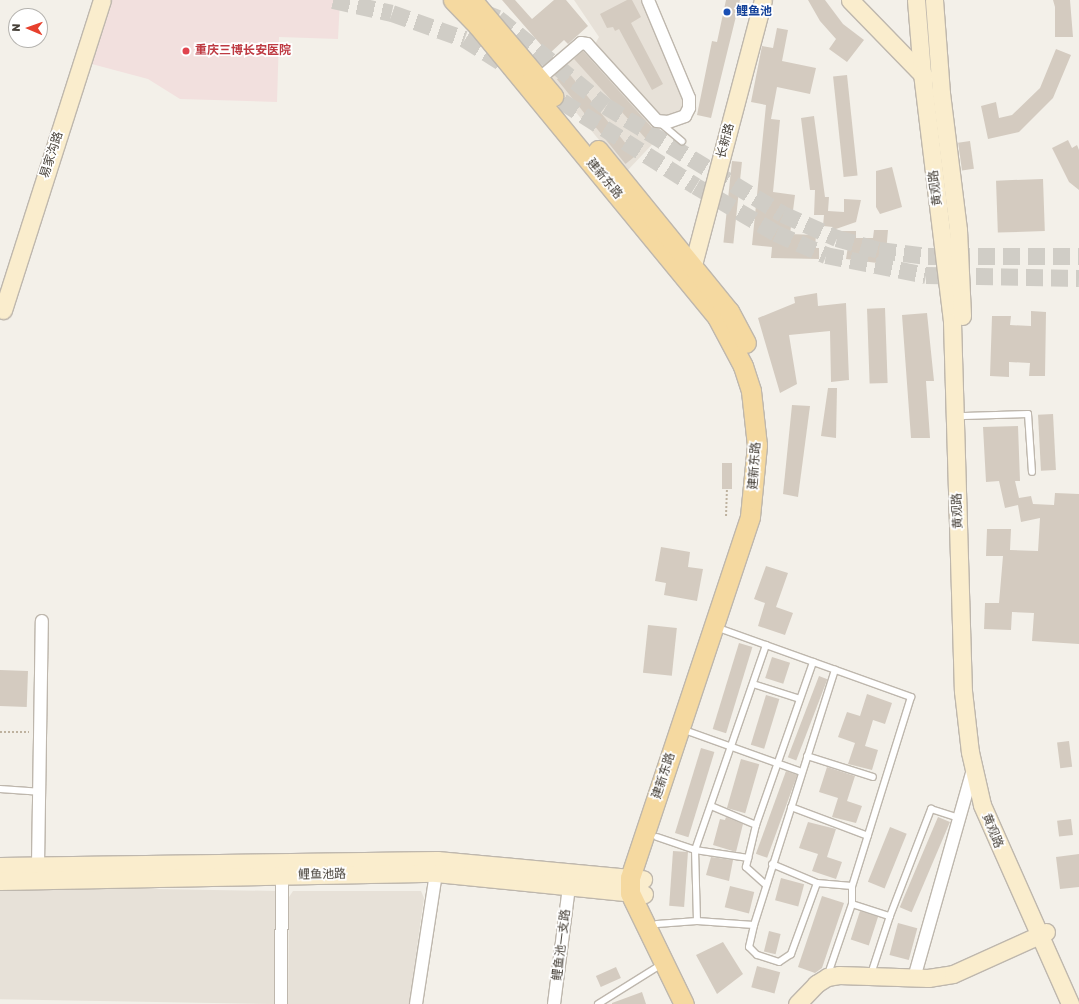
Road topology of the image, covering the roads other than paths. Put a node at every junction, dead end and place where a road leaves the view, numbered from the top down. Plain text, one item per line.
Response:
1 (102, 0) edge
2 (453, 0) edge
3 (472, 0) edge
4 (648, 0) edge
5 (763, 0) edge
6 (850, 0) edge
7 (916, 0) edge
8 (934, 0) edge
9 (922, 73) junction
10 (539, 79) junction
11 (941, 93) junction
12 (658, 121) junction
13 (682, 141) dead end
14 (691, 273) junction
15 (3, 310) dead end
16 (964, 416) junction
17 (1032, 472) dead end
18 (42, 621) dead end
19 (724, 630) junction
20 (766, 646) junction
21 (813, 662) junction
22 (835, 670) junction
23 (753, 684) junction
24 (800, 699) junction
25 (690, 732) junction
26 (731, 747) junction
27 (807, 756) junction
28 (779, 764) junction
29 (973, 767) junction
30 (802, 772) junction
31 (873, 777) dead end
32 (0, 789) edge
33 (38, 792) junction
34 (711, 806) junction
35 (792, 807) junction
36 (959, 818) junction
37 (756, 825) junction
38 (868, 836) junction
39 (657, 837) junction
40 (695, 850) junction
41 (748, 858) junction
42 (772, 864) junction
43 (38, 865) junction
44 (0, 866) edge
45 (437, 867) junction
46 (282, 868) junction
47 (0, 881) edge
48 (817, 883) junction
49 (637, 886) junction
50 (766, 886) junction
51 (852, 886) junction
52 (569, 887) junction
53 (852, 904) junction
54 (890, 916) junction
55 (697, 921) junction
56 (657, 924) junction
57 (754, 925) junction
58 (1043, 934) junction
59 (663, 963) junction
60 (871, 976) junction
61 (827, 977) junction
62 (914, 978) junction
63 (1079, 1003) edge
64 (281, 1004) edge
65 (416, 1004) edge
66 (554, 1004) edge
67 (598, 1004) edge
68 (684, 1004) edge
69 (696, 1004) edge
70 (797, 1004) edge
71 (1070, 1004) edge

1 - 15 main road, 易家沟路
2 - 14 main road, 建新东路
3 - 10 main road, 建新东路
4 - 12 street
5 - 14 main road, 长新路
6 - 9 main road
7 - 9 main road, 黄观路
8 - 11 main road, 黄观路
9 - 11 main road
9 - 29 main road, 黄观路
10 - 12 street
10 - 14 main road, 建新东路
11 - 16 main road, 黄观路
12 - 13 lane
14 - 19 main road, 建新东路
14 - 49 main road, 建新东路
16 - 17 lane
16 - 58 main road, 黄观路
18 - 33 street
19 - 20 lane
19 - 25 main road, 建新东路
20 - 21 lane
20 - 23 lane
21 - 22 lane
21 - 24 lane
22 - 27 lane
22 - 38 lane
23 - 24 lane
23 - 26 lane
24 - 28 lane
25 - 26 lane
25 - 39 main road, 建新东路
26 - 28 lane
26 - 34 lane
27 - 30 lane
27 - 31 lane
28 - 30 lane
28 - 37 lane
29 - 36 street
29 - 58 main road, 黄观路
30 - 35 lane
32 - 33 lane
33 - 43 street
34 - 37 lane
34 - 40 lane
35 - 38 lane
35 - 42 lane
36 - 54 lane
36 - 62 street
37 - 41 lane
38 - 51 lane
39 - 40 lane
39 - 49 main road, 建新东路
40 - 41 lane
40 - 55 lane
41 - 50 lane
42 - 48 lane
42 - 50 lane
43 - 44 main road, 鲤鱼池路
43 - 46 main road, 鲤鱼池路
45 - 46 main road, 鲤鱼池路
45 - 49 main road, 鲤鱼池路
45 - 52 main road, 鲤鱼池路
45 - 65 street
46 - 47 main road, 鲤鱼池路
46 - 64 street
48 - 51 lane
48 - 57 lane
49 - 52 main road, 鲤鱼池路
49 - 56 main road
49 - 59 main road
50 - 57 lane
51 - 53 lane
52 - 66 street, 鲤鱼池一支路
53 - 54 lane
53 - 61 lane
54 - 60 lane
55 - 56 lane
55 - 57 lane
56 - 69 main road
58 - 62 main road
58 - 63 main road, 黄观路
58 - 71 main road, 黄观路
59 - 67 lane
59 - 68 main road
60 - 61 main road
60 - 62 main road
61 - 70 main road

